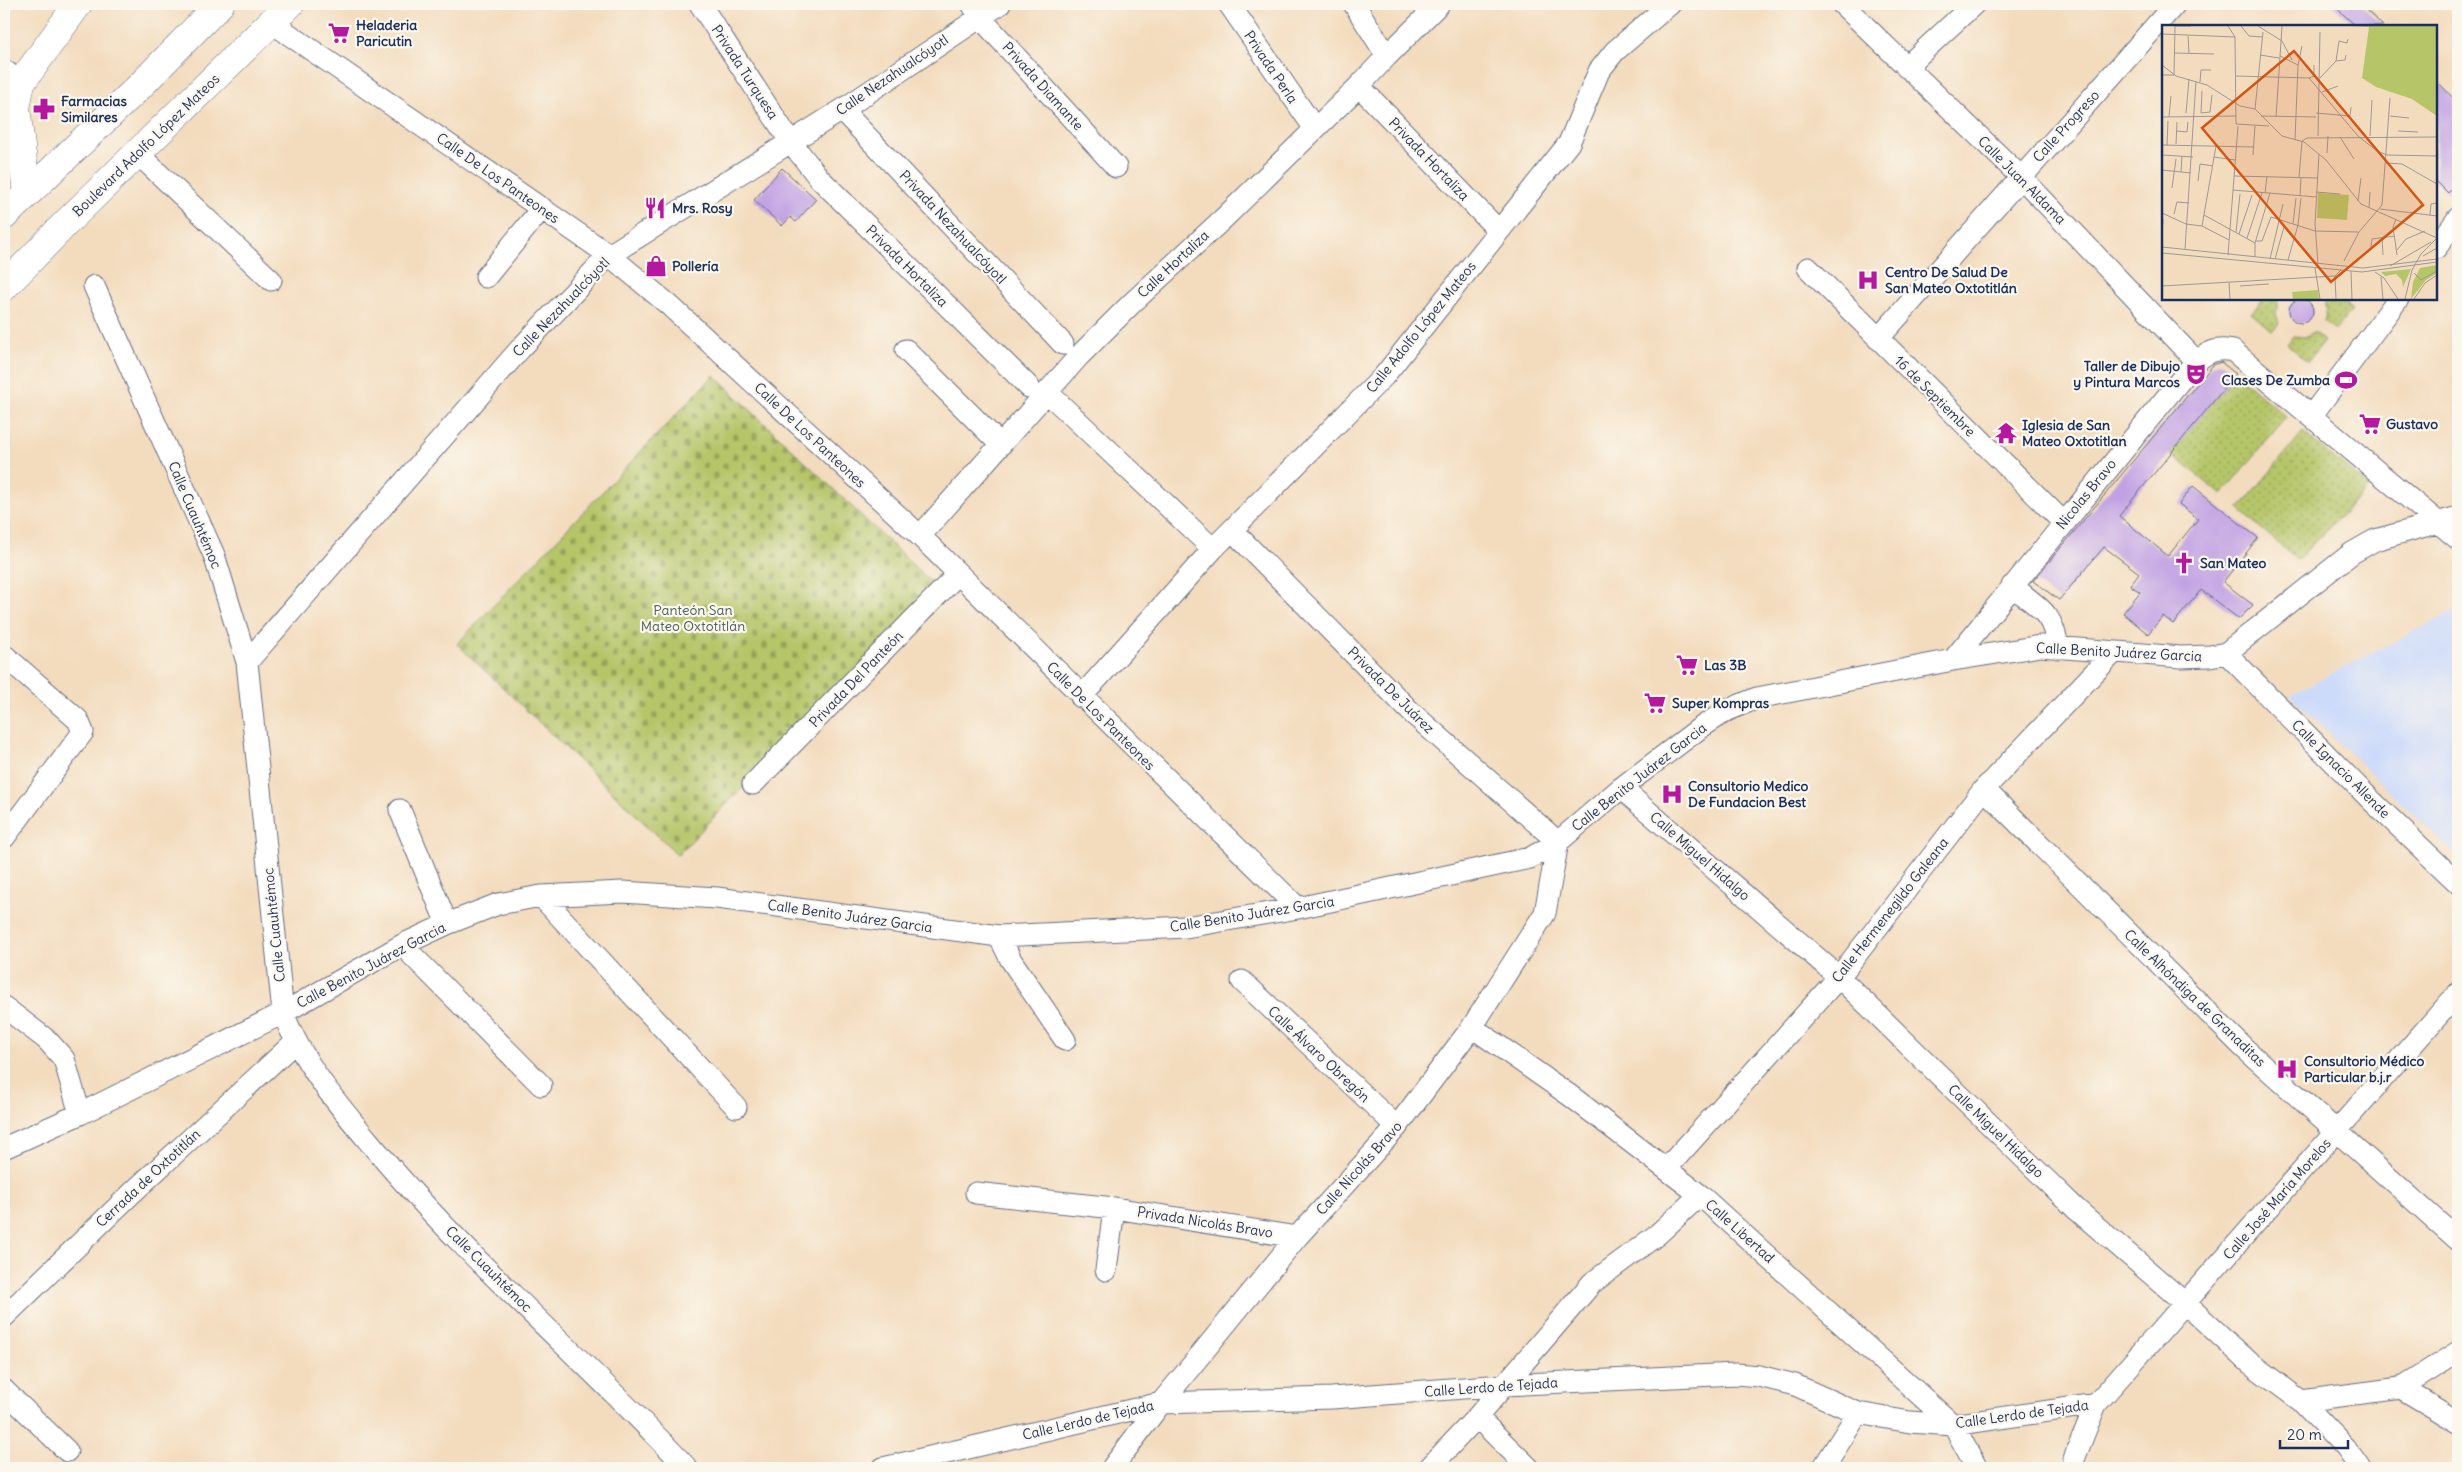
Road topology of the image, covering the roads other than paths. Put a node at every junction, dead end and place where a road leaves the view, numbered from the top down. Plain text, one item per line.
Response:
1 (78, 4) edge
2 (220, 4) edge
3 (700, 4) edge
4 (1000, 4) edge
5 (1229, 4) edge
6 (1354, 4) edge
7 (1439, 4) edge
8 (1670, 4) edge
9 (1842, 4) edge
10 (1974, 4) edge
11 (2175, 4) edge
12 (975, 10) edge
13 (281, 13) edge
14 (1386, 56) junction
15 (1906, 67) junction
16 (1360, 86) junction
17 (11, 96) edge
18 (842, 110) junction
19 (1315, 129) junction
20 (790, 141) junction
21 (137, 153) junction
22 (1116, 168) dead end
23 (2021, 177) junction
24 (27, 193) junction
25 (542, 208) junction
26 (4, 216) edge
27 (2458, 218) edge
28 (1499, 231) junction
29 (2437, 247) edge
30 (610, 255) junction
31 (1808, 268) dead end
32 (486, 277) dead end
33 (271, 280) dead end
34 (94, 286) dead end
35 (4, 287) edge
36 (2397, 300) edge
37 (1878, 339) junction
38 (1063, 344) dead end
39 (906, 350) dead end
40 (2196, 361) junction
41 (1038, 390) junction
42 (2312, 415) junction
43 (1000, 444) junction
44 (2449, 520) edge
45 (2063, 522) junction
46 (1232, 530) junction
47 (920, 536) junction
48 (2458, 539) edge
49 (1213, 549) junction
50 (958, 574) junction
51 (2012, 586) junction
52 (2058, 648) junction
53 (2114, 652) junction
54 (2226, 653) junction
55 (5, 656) edge
56 (1953, 660) junction
57 (247, 662) junction
58 (1081, 697) junction
59 (753, 784) dead end
60 (1622, 788) junction
61 (1984, 789) junction
62 (400, 810) dead end
63 (5, 832) edge
64 (1558, 842) junction
65 (2458, 884) edge
66 (541, 896) junction
67 (1298, 908) junction
68 (447, 924) junction
69 (999, 936) junction
70 (402, 945) junction
71 (1839, 977) junction
72 (1242, 981) dead end
73 (2458, 993) edge
74 (4, 1007) edge
75 (283, 1013) junction
76 (1472, 1027) junction
77 (1065, 1040) dead end
78 (295, 1042) junction
79 (541, 1085) dead end
80 (736, 1107) dead end
81 (80, 1114) junction
82 (1397, 1127) junction
83 (2336, 1131) junction
84 (4, 1148) edge
85 (1666, 1169) junction
86 (976, 1193) dead end
87 (1700, 1195) junction
88 (1114, 1208) junction
89 (1297, 1237) junction
90 (2458, 1240) edge
91 (1106, 1270) dead end
92 (2186, 1304) junction
93 (4, 1317) edge
94 (2458, 1352) edge
95 (1503, 1386) junction
96 (2401, 1388) junction
97 (4, 1390) edge
98 (2301, 1401) junction
99 (1161, 1403) junction
100 (2096, 1404) junction
101 (1858, 1413) junction
102 (1477, 1417) junction
103 (2458, 1422) edge
104 (1953, 1425) junction
105 (67, 1450) dead end
106 (686, 1468) edge
107 (883, 1468) edge
108 (1112, 1468) edge
109 (1429, 1468) edge
110 (1529, 1468) edge
111 (1822, 1468) edge
112 (1978, 1468) edge
113 (2074, 1468) edge
114 (2360, 1468) edge

1 - 17 main road
2 - 24 main road
3 - 20 street, Privada Turquesa
4 - 12 street, Calle Nezahualcóyotl
5 - 19 street, Privada Perla
6 - 14 street
7 - 14 street, Calle Hortaliza
8 - 28 street, Calle Adolfo López Mateos
9 - 15 street, Calle Juan Aldama
10 - 15 street
11 - 23 street, Calle Progreso
12 - 18 street, Calle Nezahualcóyotl
12 - 22 street, Privada Diamante
13 - 21 main road, Boulevard Adolfo López Mateos
13 - 25 street, Calle De Los Panteones
14 - 16 street, Calle Hortaliza
15 - 23 street, Calle Juan Aldama
16 - 19 street, Calle Hortaliza
16 - 28 street, Privada Hortaliza
17 - 24 main road
18 - 20 street, Calle Nezahualcóyotl
18 - 38 street, Privada Nezahualcóyotl
19 - 41 street, Calle Hortaliza
20 - 30 street, Calle Nezahualcóyotl
20 - 41 street, Privada Hortaliza
21 - 33 street
21 - 35 main road, Boulevard Adolfo López Mateos
23 - 37 street, Calle Progreso
23 - 40 street, Calle Juan Aldama
24 - 26 main road
25 - 30 street, Calle De Los Panteones
25 - 32 street
27 - 29 street
28 - 46 street, Calle Adolfo López Mateos
30 - 47 street, Calle De Los Panteones
30 - 57 street, Calle Nezahualcóyotl
31 - 37 street, 16 de Septiembre
34 - 57 street, Calle Cuauhtémoc
36 - 42 street
37 - 45 street, 16 de Septiembre
39 - 43 street
40 - 42 street, Nicolas Bravo
40 - 45 street, Nicolas Bravo
41 - 43 street, Calle Hortaliza
41 - 49 street, Privada Hortaliza
42 - 44 street, Nicolas Bravo
43 - 47 street, Calle Hortaliza
44 - 48 street
44 - 54 street
45 - 51 street, Nicolas Bravo
46 - 49 street, Calle Adolfo López Mateos
46 - 64 street, Privada De Juárez
47 - 50 street, Calle De Los Panteones
49 - 58 street, Calle Adolfo López Mateos
50 - 58 street, Calle De Los Panteones
50 - 59 street, Privada Del Panteón
51 - 52 street
51 - 56 street, Nicolas Bravo
52 - 53 street, Calle Benito Juárez Garcia
52 - 56 street, Calle Benito Juárez Garcia
53 - 54 street, Calle Benito Juárez Garcia
53 - 61 street, Calle Hermenegildo Galeana
54 - 65 street, Calle Ignacio Allende
55 - 63 street
56 - 60 street, Calle Benito Juárez Garcia
57 - 75 street, Calle Cuauhtémoc
58 - 67 street, Calle De Los Panteones
60 - 64 street, Calle Benito Juárez Garcia
60 - 71 street, Calle Miguel Hidalgo
61 - 71 street, Calle Hermenegildo Galeana
61 - 83 street, Calle Alhóndiga de Granaditas
62 - 68 street
64 - 67 street, Calle Benito Juárez Garcia
64 - 76 street, Calle Nicolás Bravo
66 - 68 street, Calle Benito Juárez Garcia
66 - 69 street, Calle Benito Juárez Garcia
66 - 80 street
67 - 69 street, Calle Benito Juárez Garcia
68 - 70 street, Calle Benito Juárez Garcia
69 - 77 street
70 - 75 street, Calle Benito Juárez Garcia
70 - 79 street
71 - 85 street, Calle Hermenegildo Galeana
71 - 92 street, Calle Miguel Hidalgo
72 - 82 street, Calle Álvaro Obregón
73 - 83 street, Calle José María Morelos
74 - 81 street
75 - 78 street, Calle Cuauhtémoc
75 - 81 street, Calle Benito Juárez Garcia
76 - 82 street, Calle Nicolás Bravo
76 - 85 street, Calle Libertad
78 - 93 street, Cerrada de Oxtotitlán
78 - 106 street, Calle Cuauhtémoc
81 - 84 street, Calle Benito Juárez Garcia
82 - 89 street, Calle Nicolás Bravo
83 - 90 street, Calle Alhóndiga de Granaditas
83 - 92 street, Calle José María Morelos
85 - 87 street, Calle Libertad
86 - 88 street, Privada Nicolás Bravo
87 - 95 street
87 - 104 street, Calle Libertad
88 - 89 street, Privada Nicolás Bravo
88 - 91 street
89 - 99 street, Calle Nicolás Bravo
92 - 98 street, Calle Miguel Hidalgo
92 - 100 street, Calle José María Morelos
94 - 96 street
95 - 99 street, Calle Lerdo de Tejada
95 - 101 street, Calle Lerdo de Tejada
95 - 102 street
96 - 98 street
96 - 103 street
97 - 105 street
98 - 114 street, Calle Miguel Hidalgo
99 - 107 street, Calle Lerdo de Tejada
99 - 108 street, Calle Nicolás Bravo
100 - 104 street, Calle Lerdo de Tejada
100 - 113 street
101 - 104 street, Calle Lerdo de Tejada
101 - 111 street
102 - 109 street
102 - 110 street
104 - 112 street, Calle Libertad

